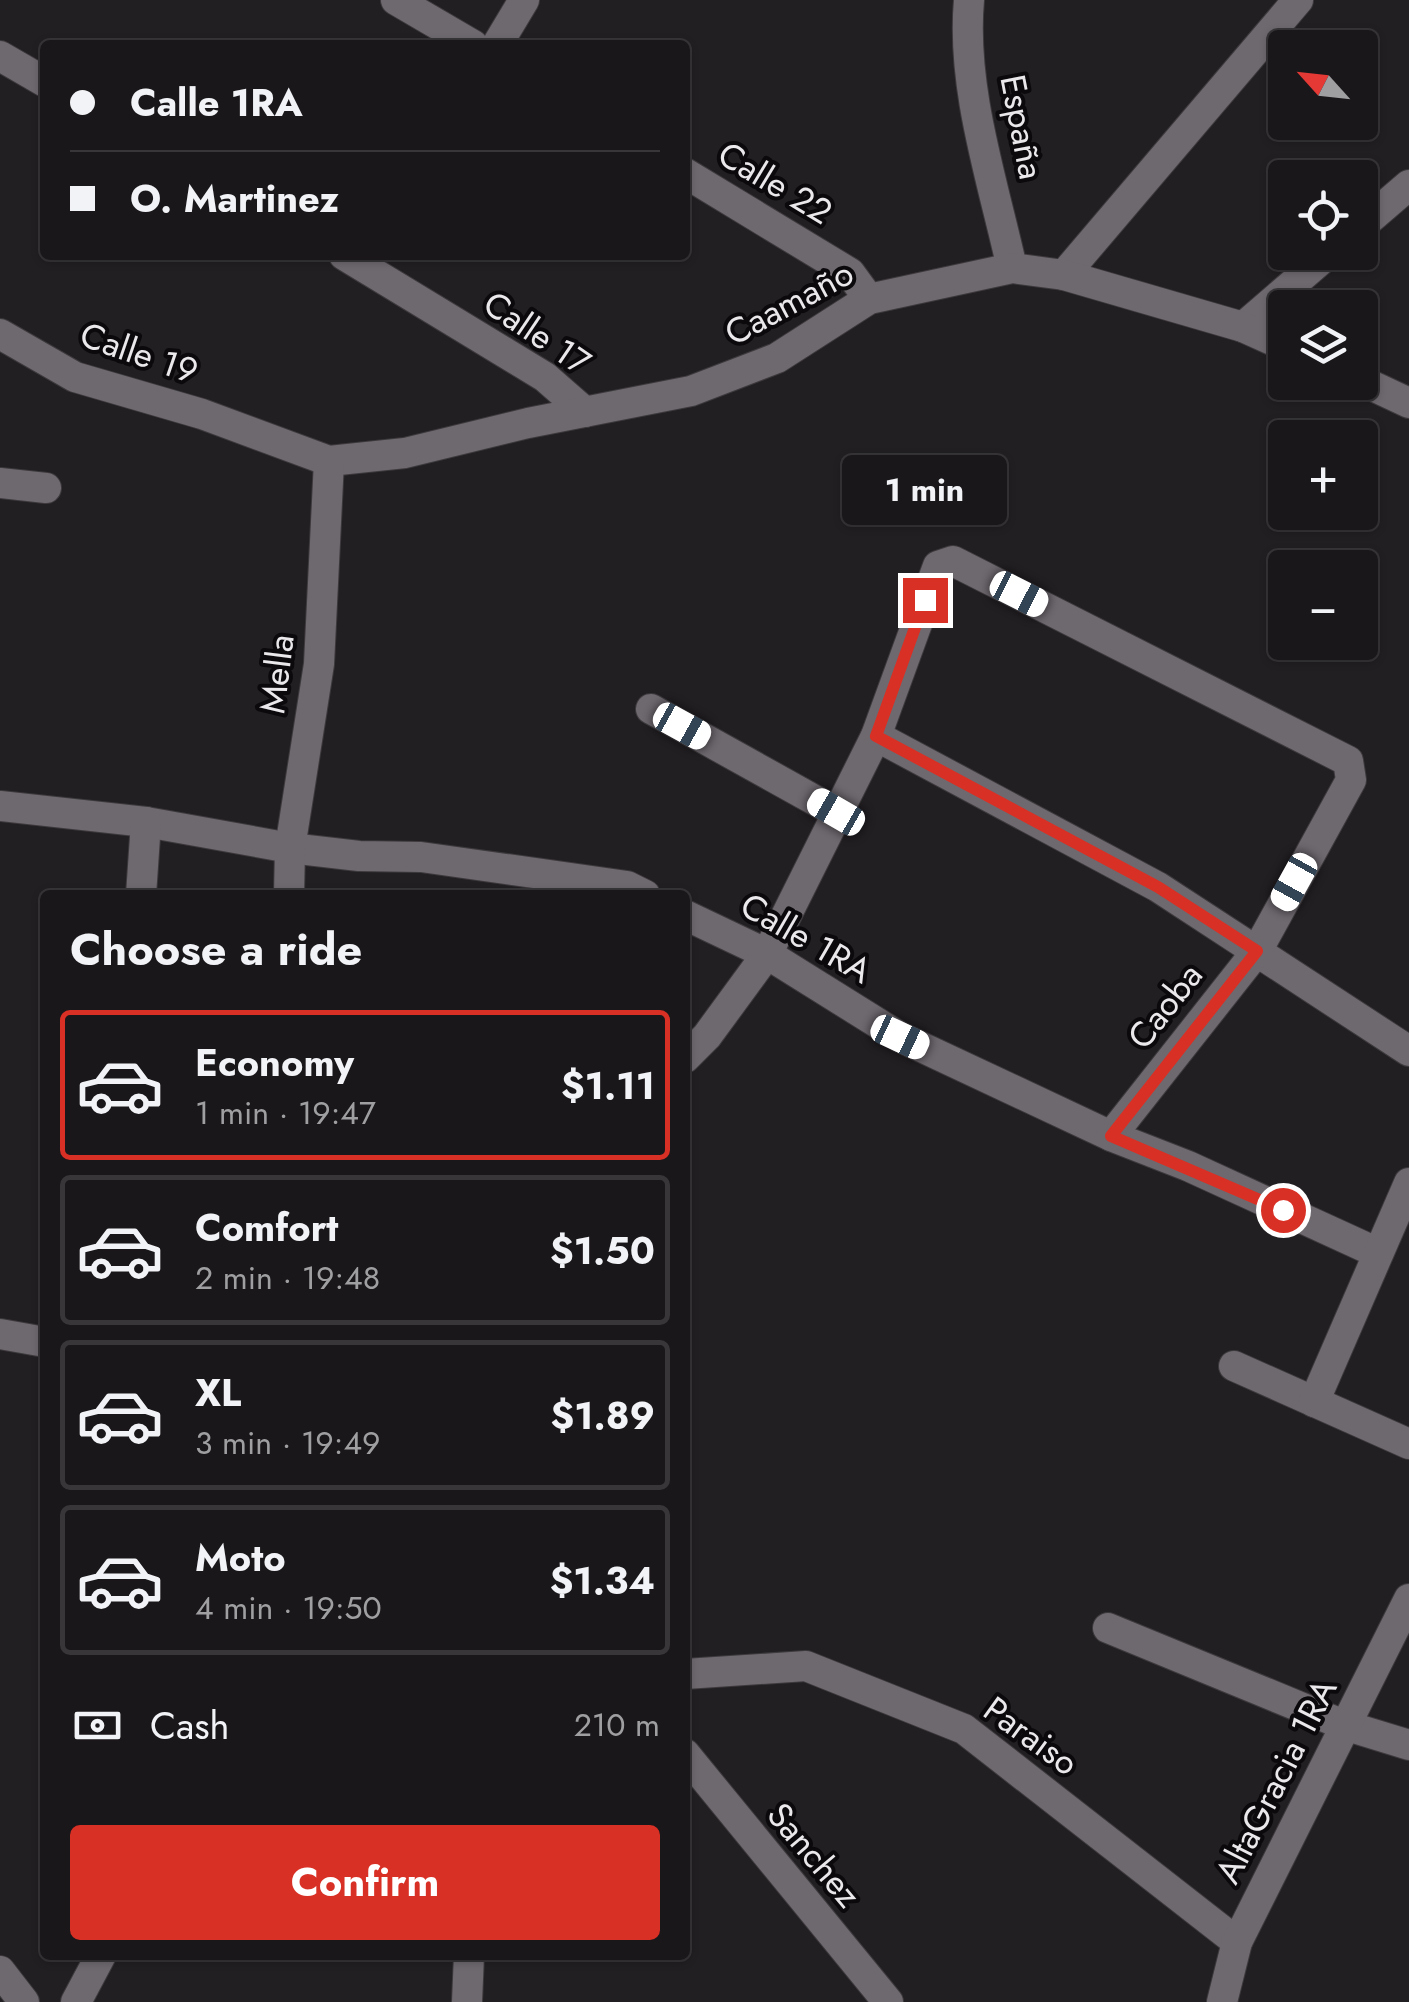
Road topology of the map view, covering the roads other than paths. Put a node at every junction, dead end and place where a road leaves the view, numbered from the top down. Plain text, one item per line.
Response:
1 (396, 0) edge
2 (524, 0) edge
3 (969, 0) edge
4 (1298, 0) edge
5 (464, 40) edge
6 (500, 40) edge
7 (0, 56) edge
8 (40, 79) edge
9 (690, 176) edge
10 (1409, 185) edge
11 (1378, 212) edge
12 (352, 260) edge
13 (1012, 268) junction
14 (1309, 270) edge
15 (1064, 275) junction
16 (869, 299) junction
17 (1243, 327) junction
18 (0, 334) edge
19 (1268, 338) edge
20 (1378, 388) edge
21 (1409, 403) edge
22 (585, 412) junction
23 (202, 414) joint
24 (330, 461) junction
25 (0, 483) edge
26 (46, 488) dead end
27 (651, 709) dead end
28 (876, 736) junction
29 (0, 806) edge
30 (836, 812) junction
31 (146, 822) junction
32 (290, 848) junction
33 (141, 890) edge
34 (289, 890) edge
35 (635, 890) edge
36 (690, 916) edge
37 (1257, 951) junction
38 (767, 954) junction
39 (1409, 1050) edge
40 (690, 1053) edge
41 (1111, 1136) junction
42 (1409, 1182) edge
43 (1378, 1254) junction
44 (0, 1334) edge
45 (40, 1341) edge
46 (1234, 1366) dead end
47 (1314, 1402) junction
48 (1409, 1444) edge
49 (1409, 1599) edge
50 (1108, 1628) dead end
51 (690, 1674) edge
52 (1344, 1725) junction
53 (1409, 1744) edge
54 (690, 1760) edge
55 (1237, 1942) junction
56 (98, 1960) edge
57 (469, 1960) edge
58 (0, 1971) edge
59 (24, 2002) edge
60 (76, 2002) edge
61 (467, 2002) edge
62 (888, 2002) edge
63 (1222, 2002) edge

1 - 5 street
2 - 6 street
3 - 13 street, España
4 - 15 street
7 - 8 street
9 - 16 street, Calle 22
10 - 11 street
12 - 22 street, Calle 17
13 - 15 street, Caamaño
13 - 16 street, Caamaño
14 - 17 street
15 - 17 street
16 - 22 street, Caamaño
17 - 19 street
18 - 23 street, Calle 19
20 - 21 street
22 - 24 street, Caamaño
23 - 24 street, Caamaño
24 - 32 street, Mella
25 - 26 street
27 - 30 street
28 - 30 street
28 - 37 street
28 - 37 street, Caoba
29 - 31 street
30 - 38 street
31 - 32 street
31 - 33 street
32 - 34 street, Mella
32 - 35 street
36 - 38 street, Calle 1RA
37 - 39 street
37 - 41 street, Caoba
38 - 40 street
38 - 41 street, Calle 1RA
41 - 43 street, Calle 1RA
42 - 43 street
43 - 47 street
44 - 45 street
46 - 47 street
47 - 48 street
49 - 52 street, AltaGracia 1RA
50 - 52 street
51 - 55 street, Paraiso
52 - 53 street
52 - 55 street, AltaGracia 1RA
54 - 62 street, Sanchez
55 - 63 street, AltaGracia 1RA
56 - 60 street
57 - 61 street
58 - 59 street

